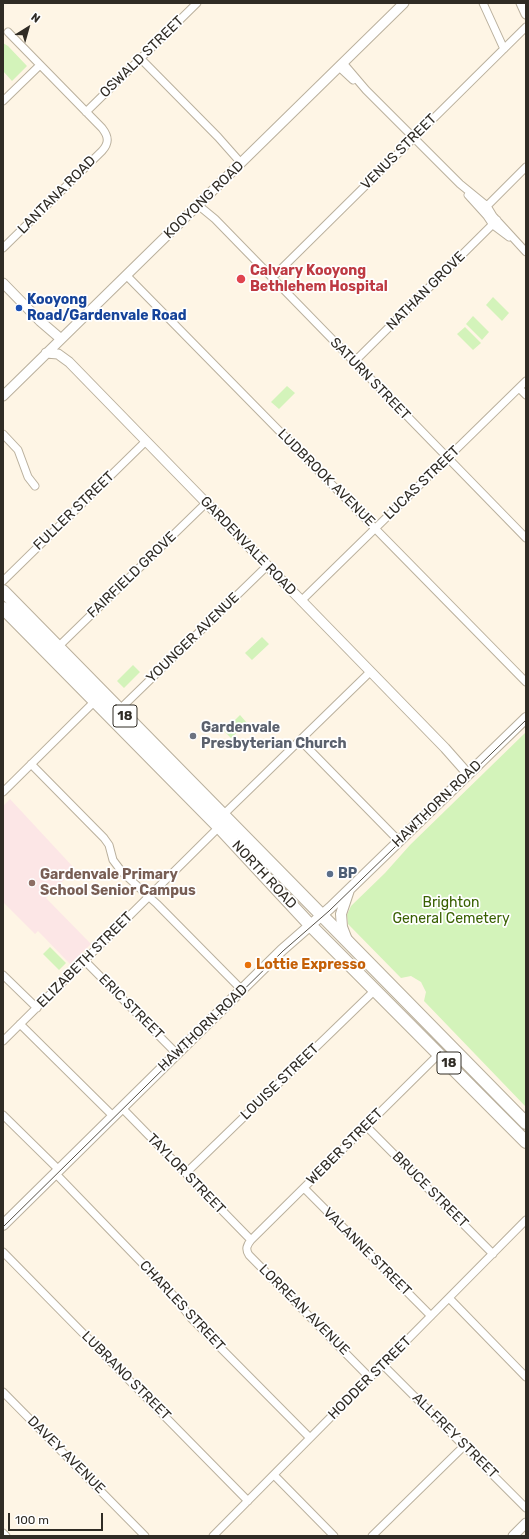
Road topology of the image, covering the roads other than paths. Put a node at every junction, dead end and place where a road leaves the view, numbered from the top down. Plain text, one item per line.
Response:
1 (197, 3) edge
2 (404, 3) edge
3 (483, 3) edge
4 (521, 3) edge
5 (526, 14) edge
6 (526, 28) edge
7 (8, 32) dead end
8 (504, 49) junction
9 (141, 59) junction
10 (40, 65) junction
11 (341, 65) junction
12 (3, 101) edge
13 (86, 112) junction
14 (414, 138) junction
15 (243, 161) junction
16 (526, 167) edge
17 (200, 204) junction
18 (484, 208) junction
19 (495, 223) junction
20 (3, 248) edge
21 (524, 250) edge
22 (126, 275) junction
23 (272, 278) junction
24 (3, 283) edge
25 (59, 341) junction
26 (46, 354) junction
27 (354, 362) junction
28 (526, 381) edge
29 (519, 388) junction
30 (526, 395) edge
31 (3, 396) edge
32 (3, 434) edge
33 (146, 441) junction
34 (448, 459) junction
35 (35, 486) dead end
36 (206, 503) junction
37 (376, 528) junction
38 (526, 538) edge
39 (267, 566) junction
40 (3, 581) edge
41 (3, 591) edge
42 (301, 601) junction
43 (3, 608) edge
44 (24, 621) junction
45 (58, 648) junction
46 (370, 672) junction
47 (526, 682) edge
48 (95, 701) junction
49 (119, 710) junction
50 (526, 718) edge
51 (300, 740) junction
52 (32, 764) junction
53 (470, 772) junction
54 (3, 792) edge
55 (220, 821) junction
56 (399, 841) junction
57 (292, 885) junction
58 (350, 888) junction
59 (282, 895) junction
60 (149, 897) junction
61 (322, 915) junction
62 (310, 924) junction
63 (347, 941) junction
64 (85, 961) junction
65 (3, 975) edge
66 (242, 990) junction
67 (375, 990) junction
68 (36, 1008) junction
69 (20, 1024) junction
70 (3, 1041) edge
71 (177, 1054) junction
72 (439, 1054) junction
73 (122, 1108) junction
74 (3, 1114) edge
75 (113, 1116) junction
76 (526, 1123) edge
77 (366, 1126) junction
78 (525, 1138) edge
79 (57, 1172) junction
80 (186, 1173) junction
81 (304, 1188) junction
82 (526, 1220) edge
83 (3, 1225) edge
84 (251, 1240) junction
85 (3, 1252) edge
86 (493, 1254) junction
87 (449, 1298) junction
88 (431, 1316) junction
89 (383, 1364) junction
90 (525, 1375) edge
91 (370, 1378) junction
92 (3, 1392) edge
93 (310, 1438) junction
94 (464, 1446) junction
95 (274, 1475) junction
96 (248, 1501) junction
97 (526, 1508) edge
98 (526, 1523) edge
99 (3, 1533) edge
100 (6, 1536) edge
101 (145, 1536) edge
102 (213, 1536) edge
103 (334, 1536) edge
104 (372, 1536) edge
105 (513, 1536) edge

1 - 9 street, OSWALD STREET
2 - 11 street, KOOYONG ROAD
3 - 8 street
4 - 5 street
6 - 8 street, VENUS STREET
7 - 10 street
8 - 14 street, VENUS STREET
9 - 13 street, OSWALD STREET
9 - 15 street
10 - 12 street
10 - 13 street
11 - 14 street
11 - 15 street, KOOYONG ROAD
13 - 20 street, LANTANA ROAD
14 - 18 street
14 - 23 street, VENUS STREET
15 - 17 street, KOOYONG ROAD
16 - 18 street
17 - 22 street, KOOYONG ROAD
17 - 23 street, SATURN STREET
18 - 19 street
19 - 21 street
19 - 27 street, NATHAN GROVE
22 - 25 street, KOOYONG ROAD
22 - 37 street, LUDBROOK AVENUE
23 - 27 street, SATURN STREET
24 - 25 street
25 - 26 street, KOOYONG ROAD
26 - 31 street, KOOYONG ROAD
26 - 33 street, GARDENVALE ROAD
27 - 34 street, SATURN STREET
28 - 29 street, LUCAS STREET
29 - 30 street
29 - 34 street, LUCAS STREET
32 - 35 street
33 - 36 street, GARDENVALE ROAD
33 - 40 street, FULLER STREET
34 - 37 street, LUCAS STREET
34 - 38 street, SATURN STREET
36 - 39 street, GARDENVALE ROAD
36 - 45 street, FAIRFIELD GROVE
37 - 42 street, LUCAS STREET
37 - 47 street, LUDBROOK AVENUE
39 - 42 street, GARDENVALE ROAD
39 - 49 street, YOUNGER AVENUE
41 - 44 highway, NORTH ROAD / 18
42 - 46 street, GARDENVALE ROAD
43 - 44 highway, NORTH ROAD / 18
44 - 45 highway, NORTH ROAD / 18
44 - 48 highway, NORTH ROAD / 18
45 - 49 highway, NORTH ROAD / 18
46 - 51 street, ELIZABETH STREET
46 - 53 street, GARDENVALE ROAD
48 - 52 street
48 - 55 highway, NORTH ROAD / 18
49 - 55 highway, NORTH ROAD / 18
50 - 53 main road, HAWTHORN ROAD
51 - 55 street, ELIZABETH STREET
51 - 56 street
52 - 54 street
52 - 60 street
53 - 56 main road, HAWTHORN ROAD
55 - 57 highway, NORTH ROAD / 18
55 - 59 highway, NORTH ROAD / 18
55 - 60 street, ELIZABETH STREET
56 - 58 main road, HAWTHORN ROAD
57 - 59 highway
57 - 61 highway, NORTH ROAD / 18
58 - 61 main road, HAWTHORN ROAD
58 - 63 main road
59 - 62 highway, NORTH ROAD / 18
60 - 64 street, ELIZABETH STREET
60 - 66 street
61 - 62 main road, HAWTHORN ROAD
61 - 63 highway, NORTH ROAD / 18
62 - 66 main road, HAWTHORN ROAD
62 - 67 highway, NORTH ROAD / 18
63 - 76 highway, NORTH ROAD / 18
64 - 68 street, ELIZABETH STREET
64 - 71 street, ERIC STREET
65 - 68 street
66 - 71 main road, HAWTHORN ROAD
67 - 72 highway, NORTH ROAD / 18
67 - 80 street, LOUISE STREET
68 - 69 street, ELIZABETH STREET
69 - 70 street, ELIZABETH STREET
69 - 75 street
71 - 73 main road, HAWTHORN ROAD
72 - 77 street, WEBER STREET
72 - 78 highway, NORTH ROAD / 18
73 - 75 main road, HAWTHORN ROAD
73 - 80 street, TAYLOR STREET
74 - 79 street, CHARLES STREET
75 - 79 main road, HAWTHORN ROAD
77 - 81 street, WEBER STREET
77 - 86 street, BRUCE STREET
79 - 83 main road, HAWTHORN ROAD
79 - 93 street, CHARLES STREET
80 - 84 street, TAYLOR STREET
81 - 84 street, WEBER STREET
81 - 88 street, VALANNE STREET
82 - 86 street, HODDER STREET
84 - 91 street, LORREAN AVENUE
85 - 96 street, LUBRANO STREET
86 - 87 street, HODDER STREET
87 - 88 street, HODDER STREET
87 - 90 street
88 - 89 street, HODDER STREET
89 - 91 street, HODDER STREET
89 - 94 street, ALLFREY STREET
91 - 93 street, HODDER STREET
92 - 101 street, DAVEY AVENUE
93 - 95 street, HODDER STREET
94 - 97 street, ALLFREY STREET
94 - 104 street
95 - 96 street, HODDER STREET
95 - 103 street
96 - 102 street, HODDER STREET
98 - 105 street
99 - 100 street

